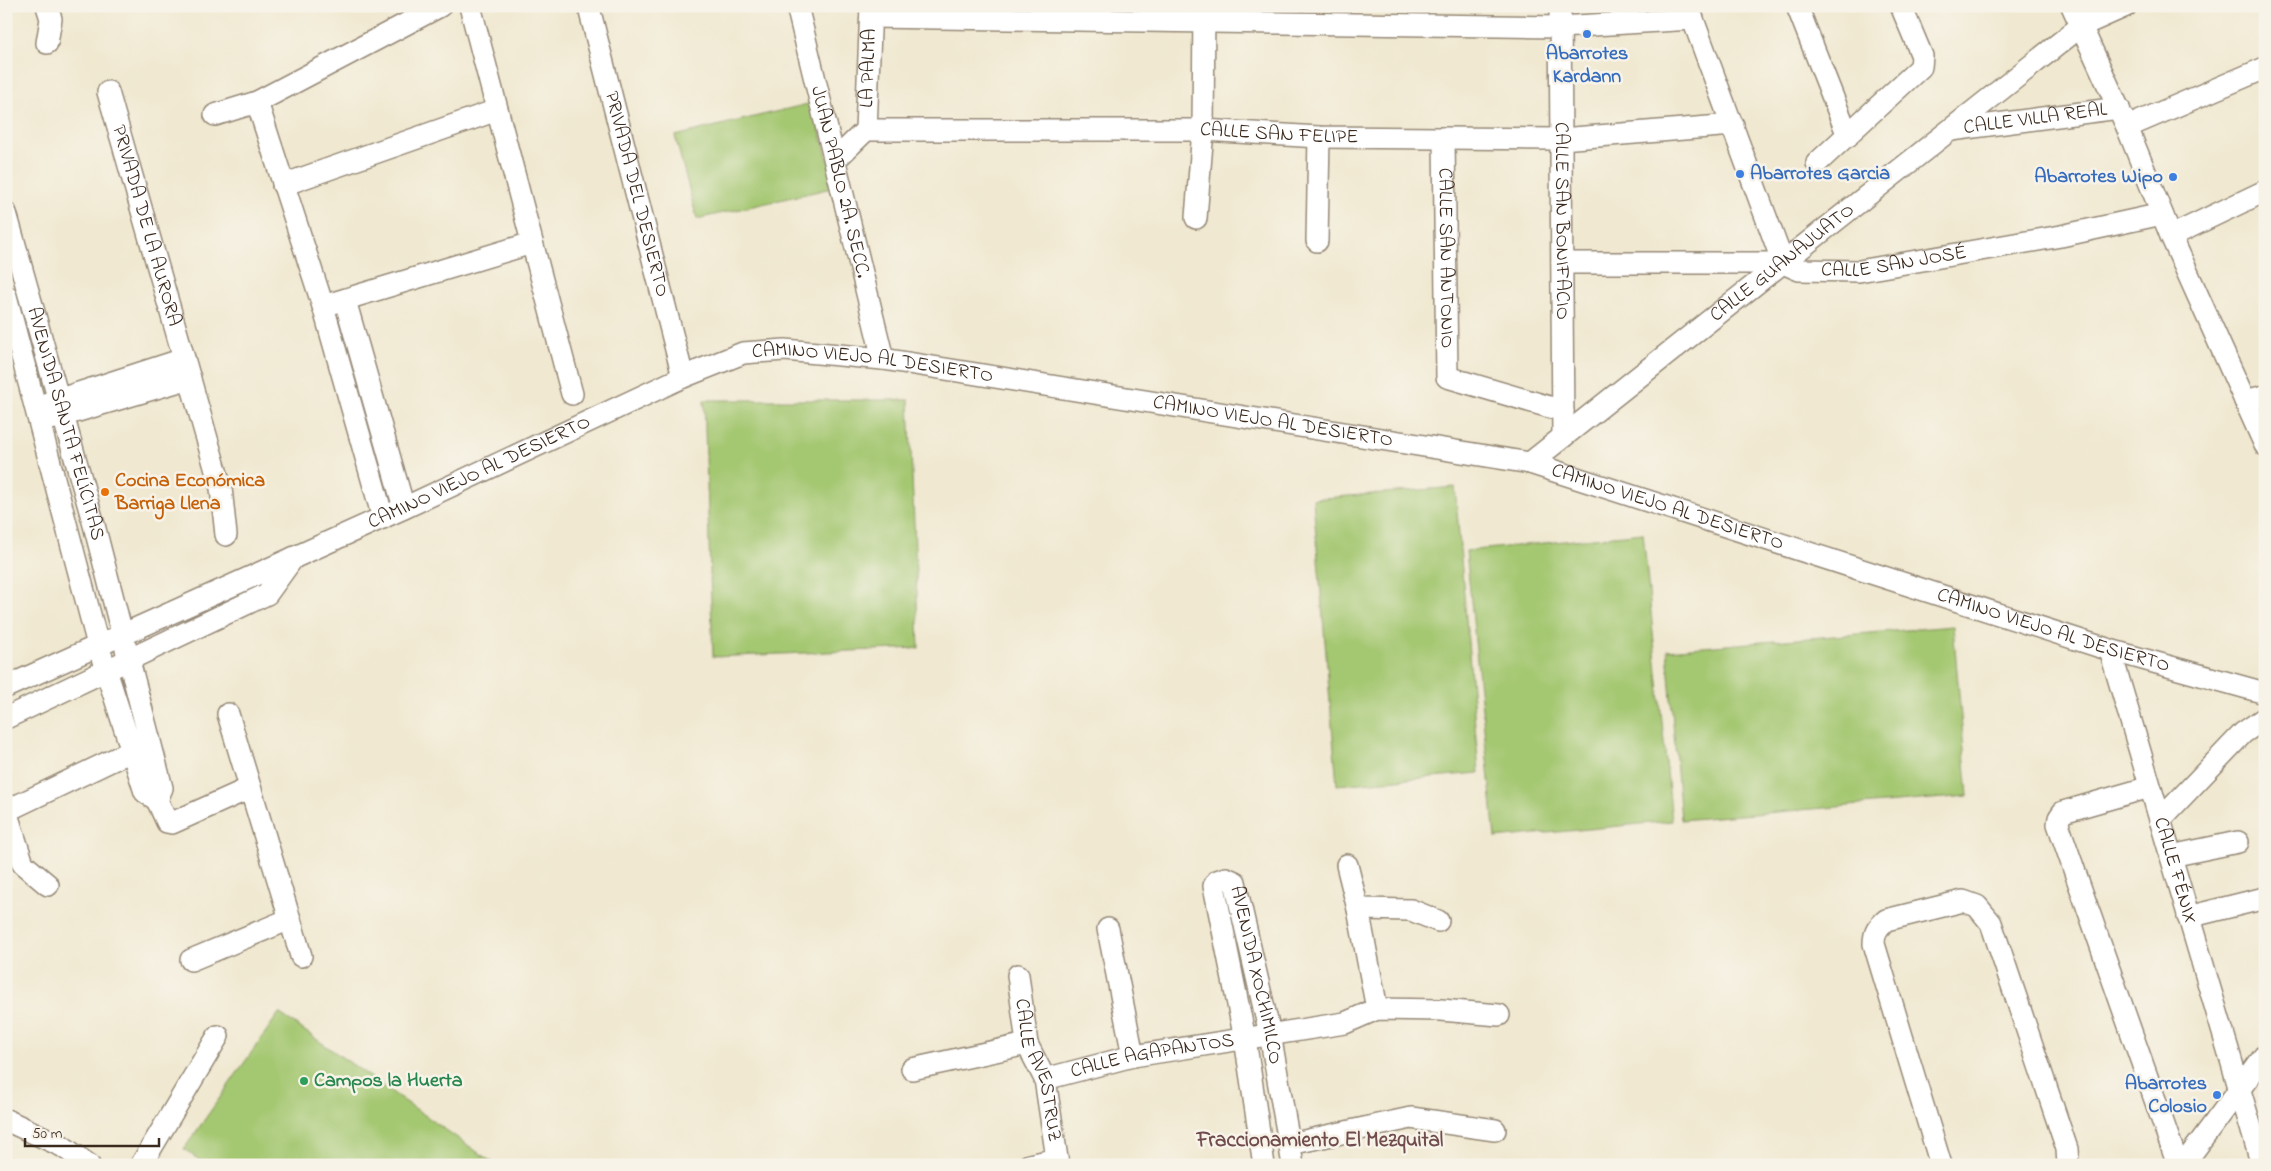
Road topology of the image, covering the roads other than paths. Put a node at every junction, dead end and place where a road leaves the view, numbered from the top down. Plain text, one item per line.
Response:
1 (47, 6) edge
2 (440, 6) edge
3 (470, 6) edge
4 (797, 6) edge
5 (1797, 6) edge
6 (1901, 6) edge
7 (2072, 6) edge
8 (2126, 6) edge
9 (871, 11) edge
10 (590, 12) dead end
11 (1690, 12) edge
12 (1204, 13) edge
13 (1560, 17) edge
14 (2081, 26) junction
15 (48, 43) dead end
16 (2265, 68) edge
17 (108, 92) dead end
18 (256, 102) junction
19 (497, 110) junction
20 (215, 115) dead end
21 (2123, 118) junction
22 (1733, 125) junction
23 (866, 130) junction
24 (1203, 130) junction
25 (1951, 130) junction
26 (1848, 136) junction
27 (1319, 137) junction
28 (1444, 138) junction
29 (1561, 139) junction
30 (836, 159) junction
31 (1817, 163) dead end
32 (284, 185) junction
33 (2265, 191) edge
34 (6, 213) edge
35 (2162, 214) junction
36 (1196, 218) dead end
37 (2171, 236) junction
38 (1316, 241) dead end
39 (532, 244) junction
40 (1562, 263) junction
41 (1783, 263) junction
42 (27, 286) junction
43 (6, 295) edge
44 (345, 300) junction
45 (323, 306) junction
46 (9, 322) edge
47 (883, 359) junction
48 (187, 368) junction
49 (683, 377) junction
50 (572, 394) dead end
51 (2255, 399) edge
52 (61, 407) junction
53 (1563, 411) junction
54 (37, 415) junction
55 (1563, 437) junction
56 (2265, 445) edge
57 (1530, 463) junction
58 (404, 508) junction
59 (383, 518) junction
60 (226, 535) dead end
61 (293, 558) junction
62 (121, 635) junction
63 (98, 645) junction
64 (2110, 650) junction
65 (128, 660) junction
66 (106, 670) junction
67 (6, 687) edge
68 (2265, 693) edge
69 (228, 714) dead end
70 (6, 718) edge
71 (2265, 718) edge
72 (141, 747) junction
73 (2150, 787) junction
74 (250, 788) junction
75 (6, 811) edge
76 (2160, 820) junction
77 (2238, 842) dead end
78 (2170, 856) junction
79 (1347, 865) dead end
80 (48, 885) dead end
81 (2265, 898) edge
82 (1358, 909) junction
83 (2188, 917) junction
84 (290, 919) junction
85 (1438, 922) dead end
86 (1108, 929) dead end
87 (301, 956) dead end
88 (191, 960) dead end
89 (1018, 975) dead end
90 (1376, 1009) junction
91 (1499, 1015) dead end
92 (1270, 1034) junction
93 (218, 1036) dead end
94 (1245, 1038) junction
95 (1027, 1044) junction
96 (2265, 1055) edge
97 (1133, 1056) junction
98 (912, 1068) dead end
99 (1044, 1079) junction
100 (2239, 1090) junction
101 (6, 1120) edge
102 (1495, 1130) dead end
103 (1290, 1144) junction
104 (1058, 1162) edge
105 (90, 1165) edge
106 (142, 1165) edge
107 (1029, 1165) edge
108 (1264, 1165) edge
109 (1292, 1165) edge
110 (1941, 1165) edge
111 (2068, 1165) edge
112 (2178, 1165) edge
113 (2183, 1165) edge
114 (2262, 1165) edge

1 - 15 street
2 - 18 street
3 - 19 street
4 - 30 street, JUAN PABLO 2A. SECC.
5 - 26 street
6 - 26 street
7 - 14 street
8 - 14 street, CALLE GUANAJUATO
9 - 12 street
9 - 23 street, LA PALMA
10 - 49 street, PRIVADA DEL DESIERTO
11 - 13 street
11 - 22 street
12 - 13 street
12 - 24 street
13 - 29 street, CALLE SAN BONIFACIO
14 - 21 street
14 - 25 street, CALLE GUANAJUATO
16 - 21 street, CALLE VILLA REAL
17 - 48 street, PRIVADA DE LA AURORA
18 - 20 street
18 - 32 street
19 - 32 street
19 - 39 street
21 - 25 street, CALLE VILLA REAL
21 - 35 street
22 - 29 street, CALLE SAN FELIPE
22 - 41 street
23 - 24 street, CALLE SAN FELIPE
23 - 30 street
24 - 27 street, CALLE SAN FELIPE
24 - 36 street
25 - 41 street, CALLE GUANAJUATO
26 - 31 street
27 - 28 street, CALLE SAN FELIPE
27 - 38 street
28 - 29 street, CALLE SAN FELIPE
28 - 53 street, CALLE SAN ANTONIO
29 - 40 street, CALLE SAN BONIFACIO
30 - 47 street, JUAN PABLO 2A. SECC.
32 - 45 street
33 - 37 street
34 - 42 street, AVENIDA SANTA FELÍCITAS
35 - 37 street
35 - 41 street, CALLE SAN JOSÉ
37 - 51 street
39 - 44 street
39 - 50 street
40 - 41 street, CALLE SAN JOSÉ
40 - 53 street, CALLE SAN BONIFACIO
41 - 55 street, CALLE GUANAJUATO
42 - 43 street
42 - 52 street, AVENIDA SANTA FELÍCITAS
43 - 46 street, AVENIDA SANTA FELÍCITAS
44 - 45 street
44 - 58 street
45 - 59 street
46 - 54 street, AVENIDA SANTA FELÍCITAS
47 - 49 street, CAMINO VIEJO AL DESIERTO
47 - 57 street, CAMINO VIEJO AL DESIERTO
48 - 52 street
48 - 60 street, PRIVADA DE LA AURORA
49 - 58 street, CAMINO VIEJO AL DESIERTO
51 - 56 street
52 - 54 street
52 - 62 street, AVENIDA SANTA FELÍCITAS
53 - 55 street, CALLE SAN BONIFACIO
54 - 63 street, AVENIDA SANTA FELÍCITAS
55 - 57 street, CALLE GUANAJUATO
57 - 64 street, CAMINO VIEJO AL DESIERTO
58 - 59 street, CAMINO VIEJO AL DESIERTO
59 - 61 street, CAMINO VIEJO AL DESIERTO
61 - 62 street, CAMINO VIEJO AL DESIERTO
61 - 65 street
62 - 63 street, CAMINO VIEJO AL DESIERTO
62 - 65 street, AVENIDA SANTA FELÍCITAS
63 - 66 street, AVENIDA SANTA FELÍCITAS
63 - 67 street, CAMINO VIEJO AL DESIERTO
64 - 68 street, CAMINO VIEJO AL DESIERTO
64 - 73 street, CALLE FÉNIX
65 - 66 street
65 - 72 street, AVENIDA SANTA FELÍCITAS
66 - 70 street
66 - 72 street, AVENIDA SANTA FELÍCITAS
69 - 74 street
71 - 76 street
72 - 74 street
72 - 75 street
73 - 76 street, CALLE FÉNIX
73 - 112 street
74 - 84 street
75 - 80 street
76 - 78 street, CALLE FÉNIX
77 - 78 street
78 - 83 street, CALLE FÉNIX
79 - 82 street
81 - 83 street
82 - 85 street
82 - 90 street
83 - 100 street, CALLE FÉNIX
84 - 87 street
84 - 88 street
86 - 97 street
89 - 95 street, CALLE AVESTRUZ
90 - 91 street
90 - 92 street, CALLE AGAPANTOS
92 - 94 street, CALLE AGAPANTOS
92 - 94 street, AVENIDA XOCHIMILCO
92 - 103 street, AVENIDA XOCHIMILCO
93 - 106 street
94 - 97 street, CALLE AGAPANTOS
94 - 108 street, AVENIDA XOCHIMILCO
95 - 98 street
95 - 99 street, CALLE AVESTRUZ
96 - 100 street
97 - 99 street, CALLE AGAPANTOS
99 - 104 street, CALLE AVESTRUZ
100 - 113 street
100 - 114 street, CALLE FÉNIX
101 - 105 street
102 - 103 street
103 - 109 street, AVENIDA XOCHIMILCO
104 - 107 street
110 - 111 street

